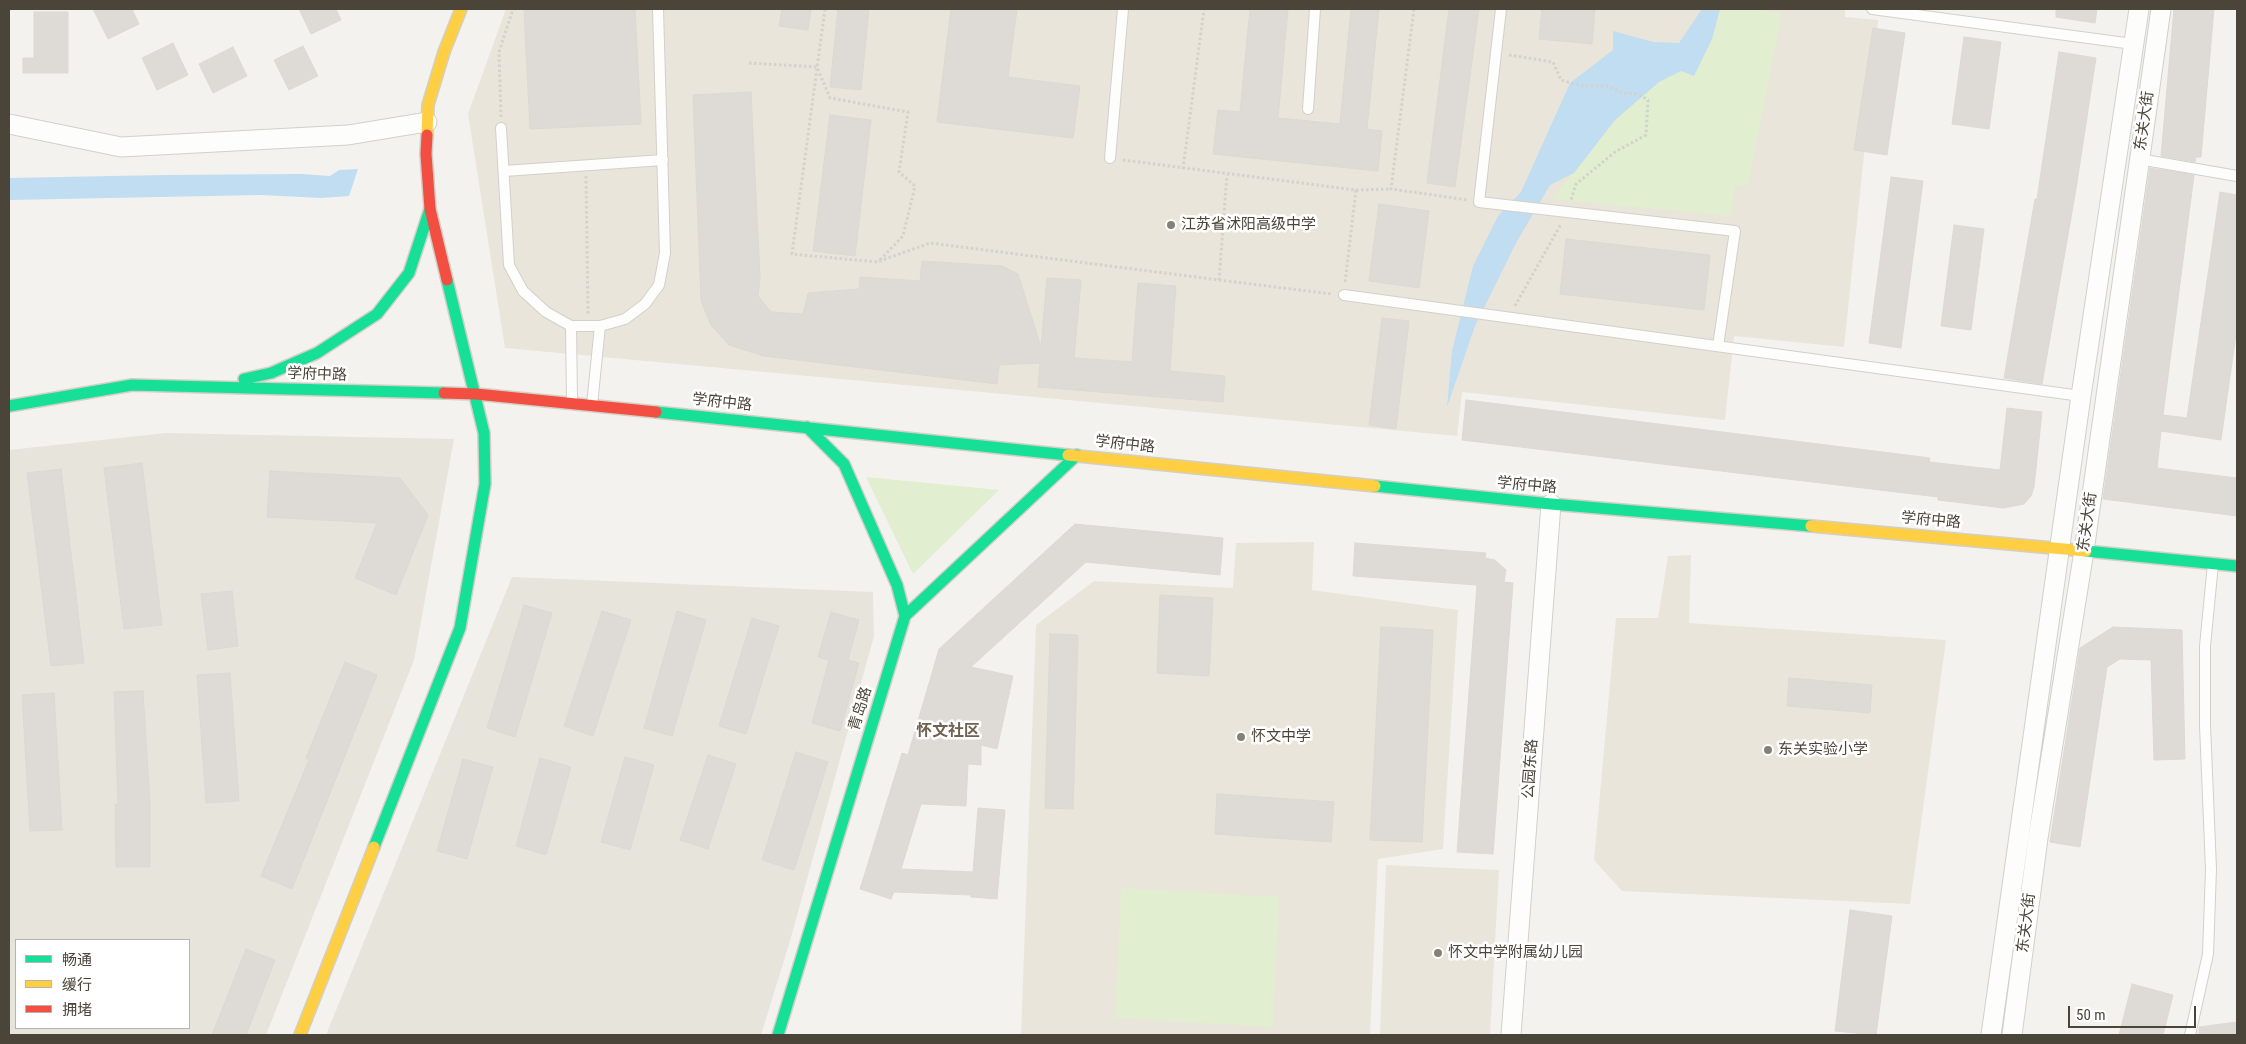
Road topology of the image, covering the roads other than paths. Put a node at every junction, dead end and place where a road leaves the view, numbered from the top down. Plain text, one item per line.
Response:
1 (461, 9) edge
2 (658, 9) edge
3 (1123, 9) edge
4 (1315, 9) edge
5 (1501, 9) edge
6 (1872, 9) edge
7 (2139, 9) edge
8 (2161, 9) edge
9 (2134, 44) junction
10 (1308, 109) dead end
11 (427, 122) junction
12 (9, 124) edge
13 (502, 128) road end
14 (1110, 158) road end
15 (2139, 159) junction
16 (663, 160) junction
17 (504, 171) junction
18 (2237, 176) edge
19 (430, 209) junction
20 (1344, 295) road end
21 (571, 326) junction
22 (600, 326) junction
23 (1718, 346) junction
24 (208, 387) junction
25 (476, 394) junction
26 (2080, 396) junction
27 (572, 404) junction
28 (9, 406) edge
29 (592, 406) junction
30 (807, 427) junction
31 (1076, 455) junction
32 (1551, 504) junction
33 (2060, 548) junction
34 (2084, 551) junction
35 (2213, 564) junction
36 (2237, 566) edge
37 (905, 616) junction
38 (300, 1035) edge
39 (778, 1035) edge
40 (1511, 1035) edge
41 (1991, 1035) edge
42 (2012, 1035) edge
43 (2190, 1035) edge

1 - 11 street
2 - 16 lane
3 - 14 lane
4 - 10 lane
5 - 23 lane
6 - 9 lane
7 - 9 street, 东关大街
8 - 15 street, 东关大街
9 - 26 street, 东关大街
11 - 12 street
11 - 19 street
13 - 17 lane
15 - 18 lane
15 - 34 street, 东关大街
16 - 17 lane
16 - 22 lane
17 - 21 lane
19 - 24 street
19 - 25 street
20 - 23 lane
21 - 22 lane
21 - 27 lane
22 - 29 lane
23 - 26 lane
24 - 25 street, 学府中路
24 - 28 street, 学府中路
25 - 27 street, 学府中路
25 - 38 street
26 - 33 street, 东关大街
27 - 29 street, 学府中路
29 - 30 street, 学府中路
30 - 31 street, 学府中路
30 - 37 street
31 - 32 street, 学府中路
31 - 37 street, 青岛路
32 - 33 street, 学府中路
32 - 40 street, 公园东路
33 - 34 street, 学府中路
33 - 41 street, 东关大街
34 - 35 street, 学府中路
34 - 42 street, 东关大街
35 - 36 street, 学府中路
35 - 43 lane
37 - 39 street, 青岛路

